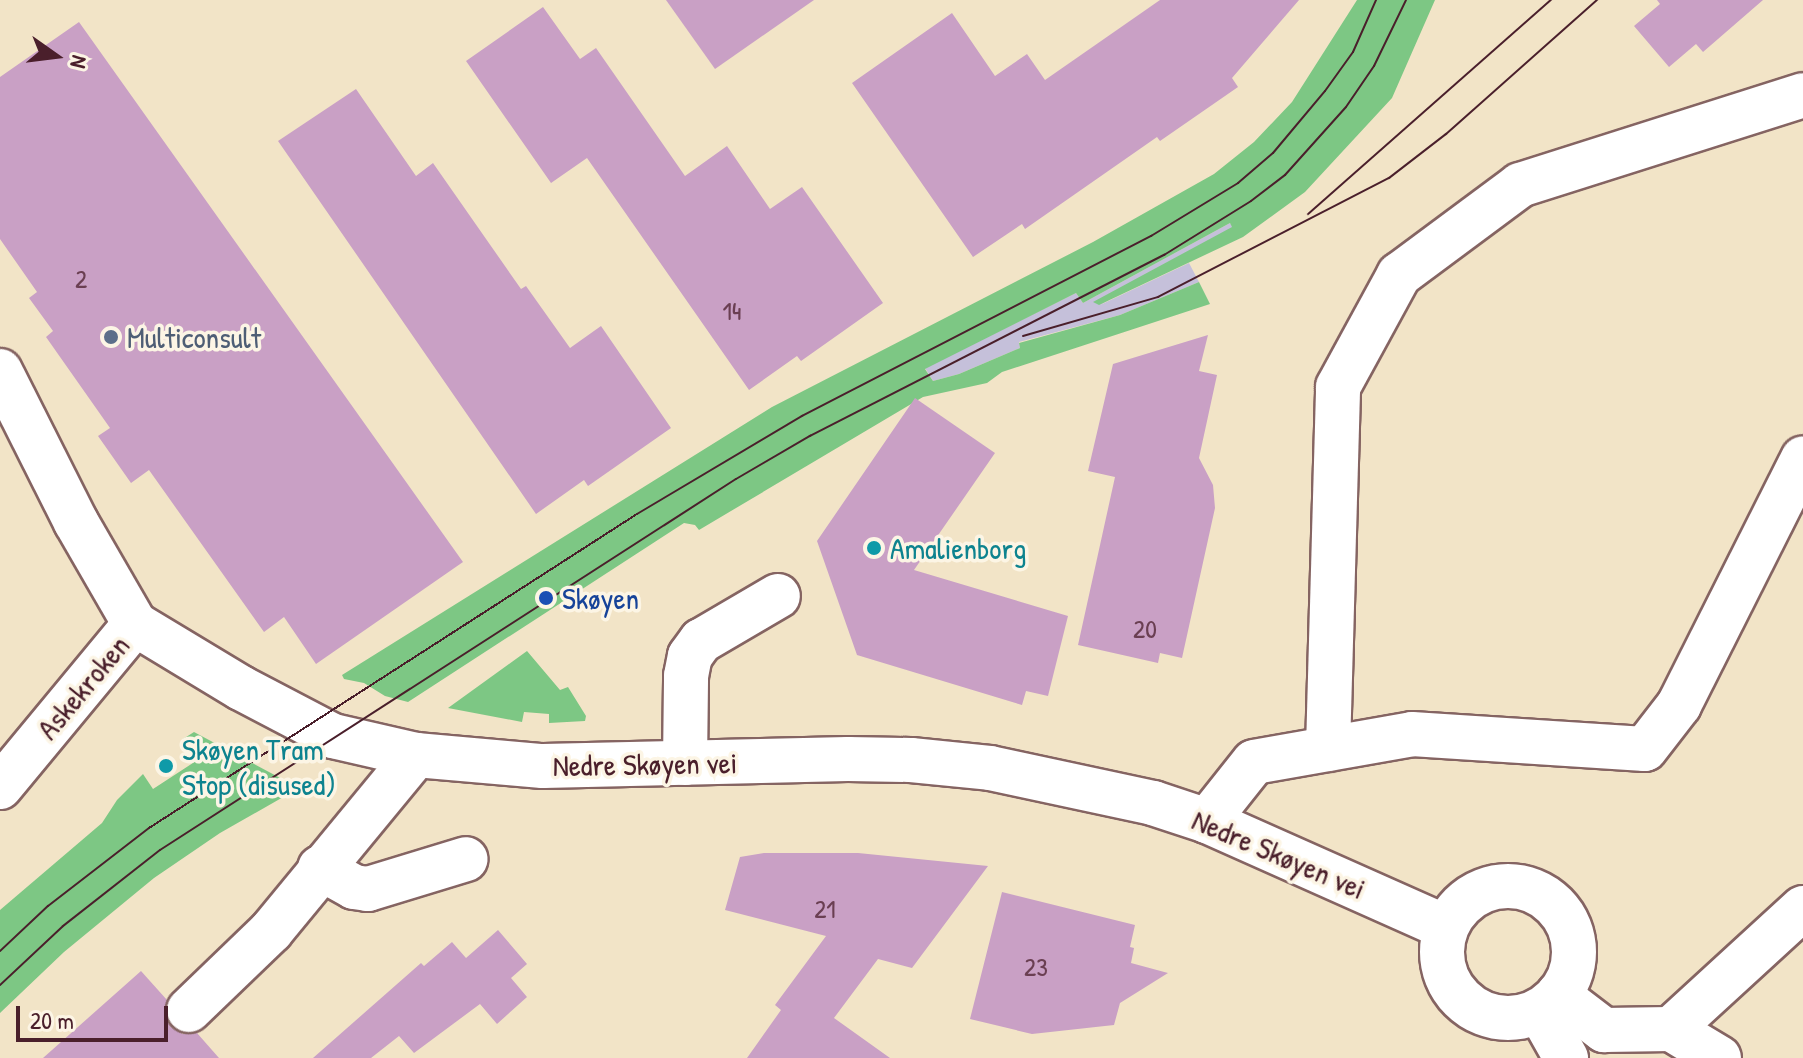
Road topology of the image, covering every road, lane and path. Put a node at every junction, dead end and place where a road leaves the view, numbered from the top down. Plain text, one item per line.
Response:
1 (1803, 95) edge
2 (0, 371) edge
3 (1803, 458) edge
4 (778, 596) dead end
5 (135, 624) junction
6 (1328, 749) junction
7 (416, 755) junction
8 (685, 763) junction
9 (0, 787) edge
10 (1207, 821) junction
11 (466, 859) dead end
12 (320, 868) junction
13 (1803, 908) edge
14 (1445, 927) junction
15 (1549, 1003) junction
16 (189, 1010) dead end
17 (1671, 1029) junction
18 (1566, 1058) edge
19 (1719, 1058) edge

1 - 6 street
2 - 5 street, Nedre Skøyen vei
3 - 6 street
4 - 8 street
5 - 7 street, Nedre Skøyen vei
5 - 9 street, Askekroken
6 - 10 street
7 - 8 street, Nedre Skøyen vei
7 - 12 street
8 - 10 street, Nedre Skøyen vei
10 - 14 street, Nedre Skøyen vei
11 - 12 street
12 - 16 street
13 - 17 street
14 - 15 street
14 - 15 street
15 - 17 street
15 - 18 street
17 - 19 street

